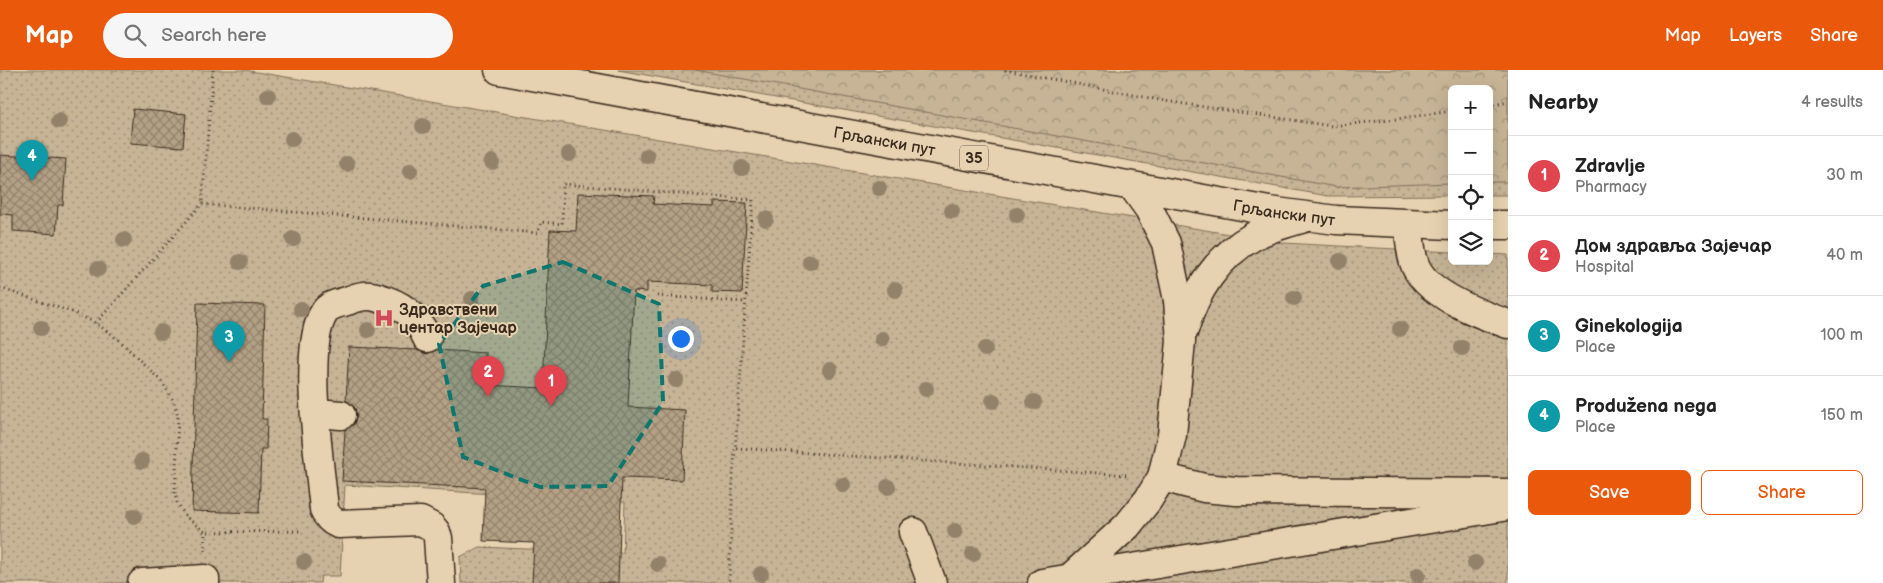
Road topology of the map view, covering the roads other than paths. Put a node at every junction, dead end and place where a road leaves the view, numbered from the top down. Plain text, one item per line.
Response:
1 (499, 70) edge
2 (1134, 188) junction
3 (1308, 217) junction
4 (1408, 224) junction
5 (1508, 224) edge
6 (1448, 225) edge
7 (1493, 225) edge
8 (1508, 324) edge
9 (427, 338) dead end
10 (1181, 341) junction
11 (1162, 477) junction
12 (1508, 493) edge
13 (1508, 506) edge
14 (914, 532) dead end
15 (1070, 578) junction
16 (142, 583) edge
17 (205, 583) edge
18 (441, 583) edge
19 (932, 583) edge
20 (1042, 583) edge

1 - 2 street, Грљански пут / 35
2 - 3 street, Грљански пут / 35
2 - 10 street
3 - 4 street, Грљански пут / 35
3 - 10 street
4 - 6 street, Грљански пут / 35
4 - 8 street
5 - 7 street
9 - 18 street
10 - 11 street
11 - 12 street
11 - 15 street
13 - 15 street
14 - 19 street
15 - 20 street
16 - 17 street

